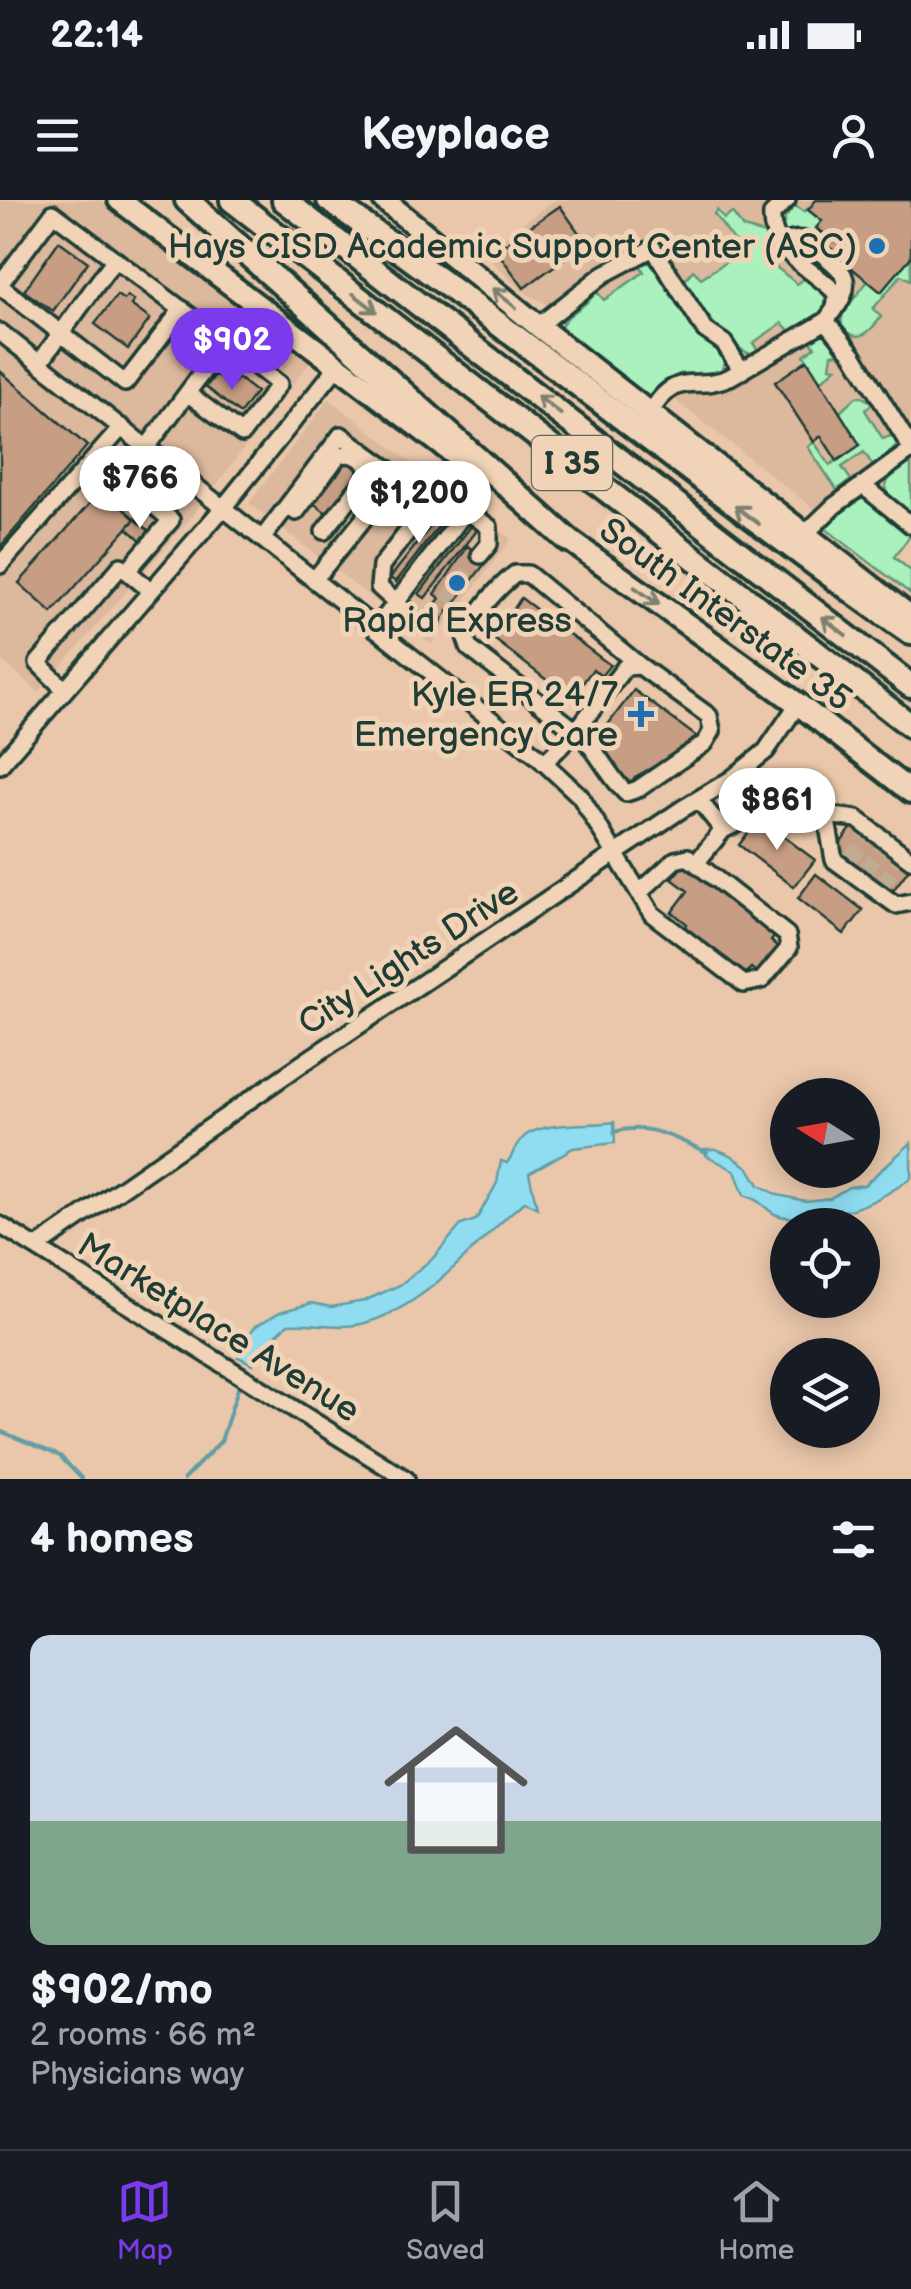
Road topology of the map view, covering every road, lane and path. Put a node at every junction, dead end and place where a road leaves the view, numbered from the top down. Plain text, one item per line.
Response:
1 (119, 200) edge
2 (187, 200) edge
3 (232, 200) edge
4 (284, 200) edge
5 (329, 200) edge
6 (384, 200) edge
7 (787, 200) edge
8 (114, 259) junction
9 (0, 285) edge
10 (182, 309) junction
11 (831, 314) junction
12 (538, 326) junction
13 (0, 332) edge
14 (60, 333) junction
15 (225, 342) junction
16 (40, 362) junction
17 (337, 367) junction
18 (742, 371) junction
19 (187, 393) junction
20 (650, 413) junction
21 (122, 427) junction
22 (146, 447) junction
23 (911, 449) edge
24 (110, 469) dead end
25 (176, 470) junction
26 (862, 486) junction
27 (149, 501) junction
28 (224, 508) junction
29 (292, 509) junction
30 (467, 510) junction
31 (911, 524) edge
32 (324, 532) junction
33 (806, 533) junction
34 (262, 539) junction
35 (568, 540) junction
36 (340, 545) junction
37 (480, 555) dead end
38 (0, 565) edge
39 (127, 571) junction
40 (314, 580) junction
41 (151, 591) junction
42 (395, 604) junction
43 (911, 617) edge
44 (432, 620) dead end
45 (376, 629) junction
46 (911, 634) edge
47 (640, 666) junction
48 (911, 686) edge
49 (65, 690) junction
50 (798, 704) junction
51 (911, 726) edge
52 (576, 731) junction
53 (544, 763) junction
54 (0, 764) edge
55 (911, 792) edge
56 (698, 799) junction
57 (826, 815) junction
58 (724, 830) junction
59 (616, 855) junction
60 (905, 859) edge
61 (696, 864) junction
62 (639, 893) junction
63 (911, 902) edge
64 (0, 1225) edge
65 (37, 1247) junction
66 (406, 1479) edge

1 - 17 main road, South Interstate 35
2 - 35 highway
3 -> 51 highway, I 35
48 -> 4 highway, I 35
46 -> 5 highway
12 -> 6 main road
7 - 11 street
8 - 9 street
8 - 10 street
8 - 14 street
9 - 14 street
10 - 14 street
10 - 15 street
11 - 18 street
11 - 23 street
12 - 18 street
12 - 20 main road
13 - 16 street
14 - 16 street
15 - 19 street
15 - 19 street
16 - 21 street
17 - 28 street
17 - 35 main road, South Interstate 35
18 - 20 street
19 - 22 street
20 - 33 main road
21 - 22 street
21 - 38 street
22 - 25 street
23 - 26 street
24 - 27 street
25 - 27 street
25 - 28 street
26 - 31 street
26 - 33 street
27 - 39 street
28 - 34 street
28 - 41 street
29 - 32 street
29 - 32 street
29 - 34 street
29 - 36 street
30 - 37 street
30 - 42 street
30 - 42 street
32 - 36 street
33 - 43 main road
34 - 40 street
35 -> 50 main road, South Interstate 35
36 - 40 street
39 - 41 street
39 - 49 street
40 - 45 street
41 - 49 street
42 - 44 street
42 - 45 street
45 - 53 street
47 - 52 street
47 - 52 street
47 - 52 street
49 - 54 street
50 - 55 main road, South Interstate 35
50 - 56 street, City Lights Drive
52 - 53 street
53 - 59 street
56 - 58 street
56 - 59 street, City Lights Drive
57 - 58 street
57 - 60 street
57 - 63 street
58 - 61 street
59 - 62 street
59 - 65 street, City Lights Drive
61 - 62 street
61 - 62 street
64 - 65 street, Marketplace Avenue
65 - 66 street, Marketplace Avenue

